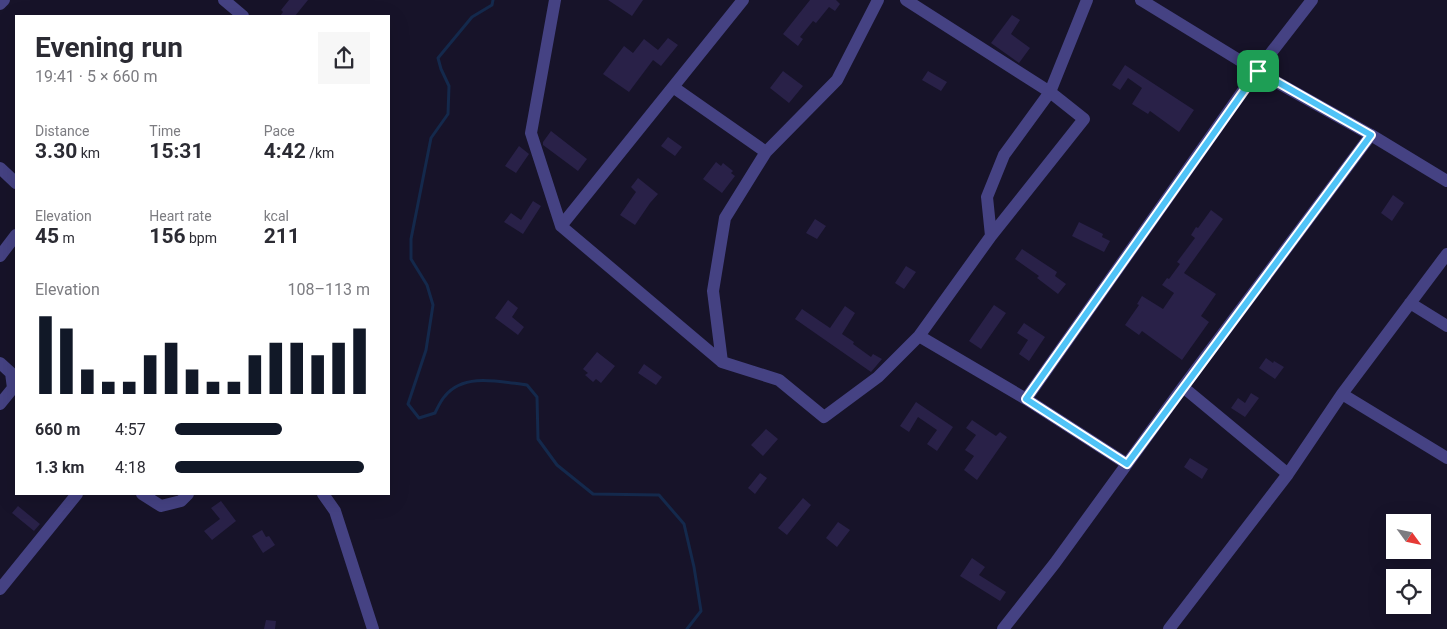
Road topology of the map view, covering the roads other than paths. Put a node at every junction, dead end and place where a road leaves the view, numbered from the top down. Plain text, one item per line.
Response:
1 (4, 0) edge
2 (224, 0) edge
3 (555, 0) edge
4 (743, 0) edge
5 (878, 0) edge
6 (906, 0) edge
7 (1087, 0) edge
8 (1142, 0) edge
9 (1312, 0) edge
10 (0, 4) edge
11 (242, 15) edge
12 (1258, 71) junction
13 (673, 87) junction
14 (1050, 92) junction
15 (1371, 135) junction
16 (766, 152) junction
17 (0, 168) edge
18 (1447, 181) edge
19 (15, 182) edge
20 (562, 226) junction
21 (991, 236) junction
22 (15, 237) edge
23 (1447, 254) edge
24 (0, 256) edge
25 (1410, 303) junction
26 (1447, 326) edge
27 (919, 336) junction
28 (722, 362) junction
29 (0, 363) edge
30 (14, 376) edge
31 (1183, 387) junction
32 (1342, 394) junction
33 (1026, 399) junction
34 (0, 404) edge
35 (1447, 458) edge
36 (1127, 464) junction
37 (1288, 474) junction
38 (76, 495) edge
39 (144, 495) edge
40 (187, 495) edge
41 (324, 495) edge
42 (0, 590) edge
43 (373, 629) edge
44 (1004, 629) edge
45 (1169, 629) edge

1 - 10 street
2 - 11 street
3 - 20 street
4 - 13 street
5 - 16 street
6 - 14 street
7 - 14 street
8 - 12 street
9 - 12 street
12 - 15 street
12 - 33 street
13 - 16 street
13 - 20 street
14 - 21 street
14 - 21 street
15 - 18 street
15 - 31 street
16 - 28 street
17 - 19 street
20 - 28 street
21 - 27 street
22 - 24 street
23 - 25 street
25 - 26 street
25 - 32 street
27 - 28 street
27 - 33 street
29 - 30 street
30 - 34 street
31 - 36 street
31 - 37 street
32 - 35 street
32 - 37 street
33 - 36 street
36 - 44 street
37 - 45 street
38 - 42 street
39 - 40 street
41 - 43 street

